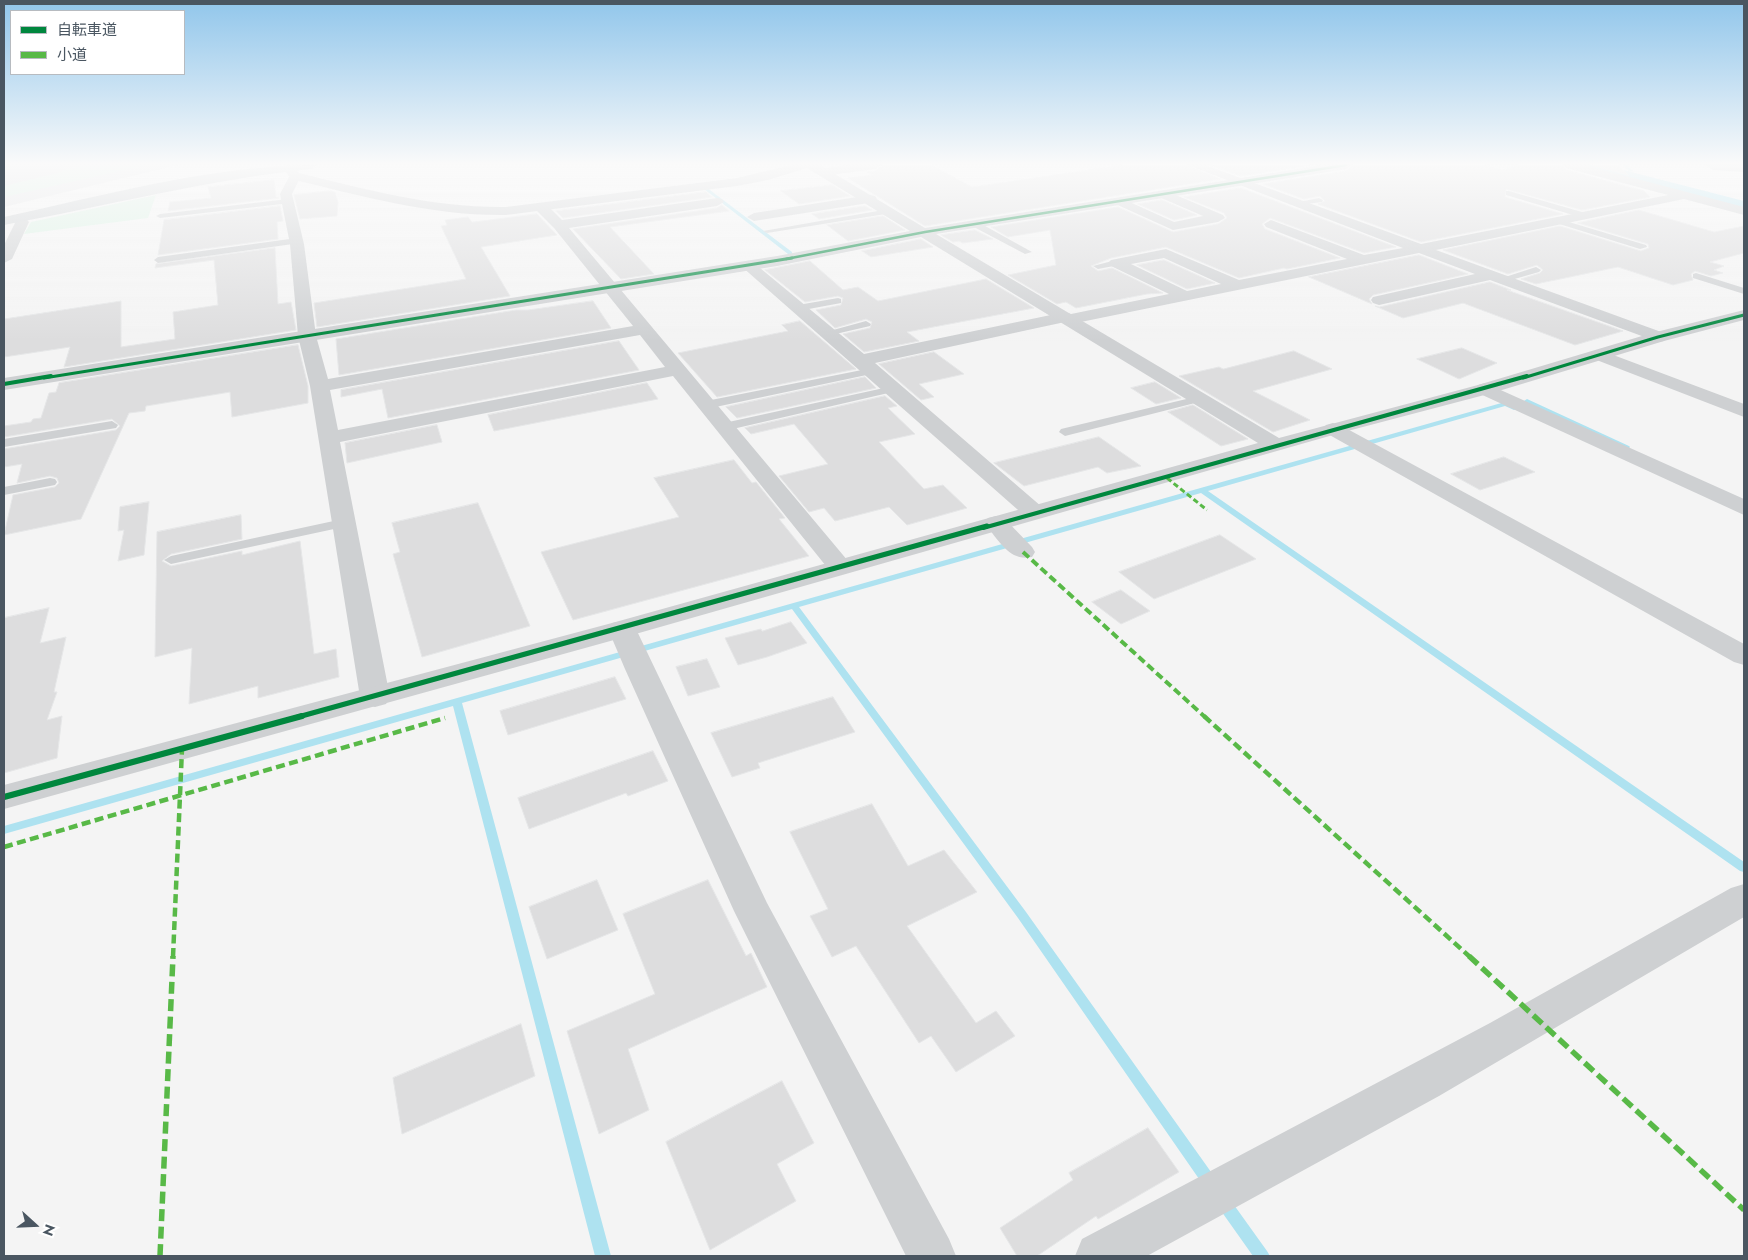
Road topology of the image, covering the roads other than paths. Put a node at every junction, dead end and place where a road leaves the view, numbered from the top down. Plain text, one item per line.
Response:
1 (21, 224) edge
2 (293, 224) edge
3 (567, 224) edge
4 (809, 224) edge
5 (912, 224) edge
6 (974, 224) joint
7 (1168, 224) edge
8 (1185, 224) edge
9 (1271, 224) dead end
10 (1355, 224) edge
11 (1546, 224) edge
12 (1568, 224) edge
13 (559, 225) joint
14 (767, 231) dead end
15 (925, 232) junction
16 (297, 241) junction
17 (1642, 247) dead end
18 (1425, 249) junction
19 (1028, 252) dead end
20 (4, 259) edge
21 (158, 260) dead end
22 (1363, 260) junction
23 (1116, 263) junction
24 (749, 266) junction
25 (1098, 266) dead end
26 (1536, 270) dead end
27 (1696, 276) dead end
28 (1499, 277) junction
29 (1236, 285) junction
30 (609, 288) junction
31 (1744, 292) edge
32 (1185, 296) junction
33 (1379, 300) dead end
34 (838, 301) dead end
35 (798, 308) junction
36 (1744, 314) edge
37 (1068, 318) junction
38 (866, 324) dead end
39 (643, 329) junction
40 (827, 333) junction
41 (308, 336) junction
42 (1658, 337) junction
43 (1600, 355) junction
44 (865, 366) junction
45 (677, 370) junction
46 (4, 384) edge
47 (320, 386) junction
48 (894, 389) junction
49 (1485, 390) junction
50 (1199, 398) junction
51 (706, 405) junction
52 (1744, 410) edge
53 (112, 424) dead end
54 (724, 427) junction
55 (1333, 429) junction
56 (1065, 432) dead end
57 (328, 438) junction
58 (4, 443) edge
59 (1276, 445) junction
60 (50, 482) dead end
61 (4, 491) edge
62 (1744, 508) edge
63 (1034, 512) junction
64 (343, 523) junction
65 (996, 523) junction
66 (1023, 552) dead end
67 (171, 560) dead end
68 (839, 566) junction
69 (631, 649) junction
70 (1744, 656) edge
71 (375, 697) junction
72 (4, 797) edge
73 (1744, 899) edge
74 (932, 1256) edge
75 (1099, 1256) edge

1 - 20 street
2 - 16 street
3 - 13 street
4 - 14 lane
5 - 15 street
6 - 15 street
6 - 19 lane
7 - 8 street
9 - 22 street
10 - 18 street
11 - 18 street
12 - 17 lane
13 - 30 street
15 - 24 street
15 - 37 street
16 - 21 lane
16 - 41 street
18 - 22 street
18 - 28 street
22 - 29 street
23 - 25 lane
23 - 29 street
23 - 32 street
24 - 30 street
24 - 35 street
26 - 28 lane
27 - 31 lane
28 - 33 street
28 - 42 street
29 - 32 street
30 - 39 street
30 - 41 street
32 - 37 street
34 - 35 lane
35 - 40 street
36 - 42 street
37 - 44 street
37 - 50 street
38 - 40 lane
39 - 45 street
39 - 47 street
40 - 44 street
41 - 46 street
41 - 47 street
42 - 43 street
43 - 49 street
43 - 52 street
44 - 48 street
44 - 51 lane
45 - 51 street
45 - 57 street
47 - 57 street
48 - 54 lane
48 - 63 street
49 - 55 street
49 - 62 street
50 - 56 lane
50 - 59 street
51 - 54 street
53 - 58 lane
54 - 68 street
55 - 59 street
55 - 70 street
57 - 64 street
59 - 63 street
60 - 61 lane
63 - 65 street
64 - 67 lane
64 - 71 street
65 - 66 street
65 - 68 street
68 - 69 street
69 - 71 street
69 - 74 street
71 - 72 street
73 - 75 street

